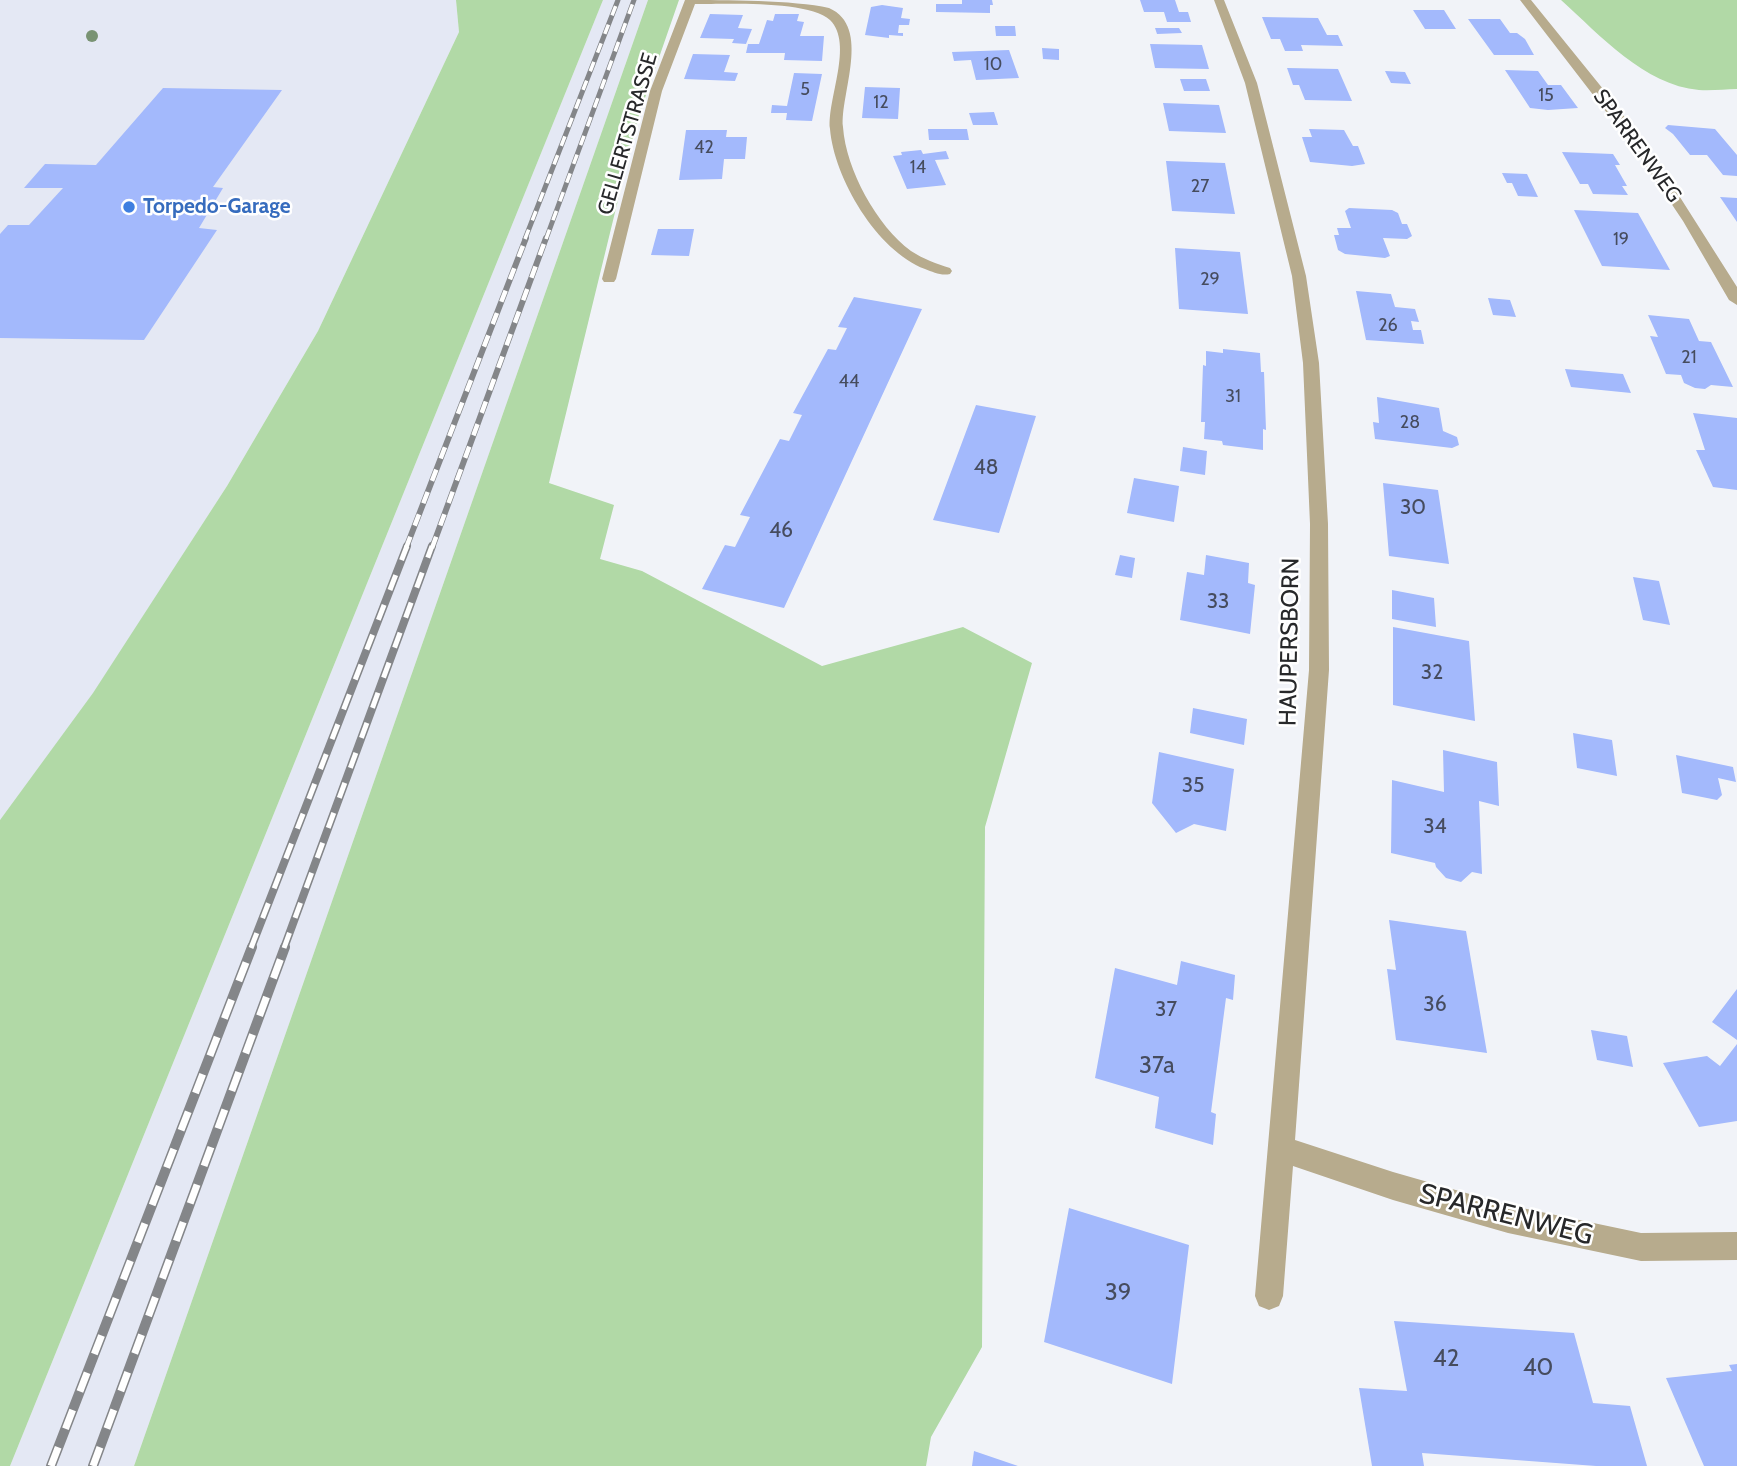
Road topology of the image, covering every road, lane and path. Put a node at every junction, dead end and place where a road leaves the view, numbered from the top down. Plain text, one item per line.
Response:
1 (1219, 0) edge
2 (1525, 0) edge
3 (690, 1) edge
4 (945, 271) dead end
5 (609, 279) dead end
6 (1737, 300) edge
7 (1282, 1149) junction
8 (1737, 1246) edge
9 (1269, 1296) dead end

1 - 7 street, HAUPERSBORN
2 - 6 street, SPARRENWEG
3 - 4 street
3 - 5 street, GELLERTSTRASSE
7 - 8 street, SPARRENWEG
7 - 9 street, HAUPERSBORN

